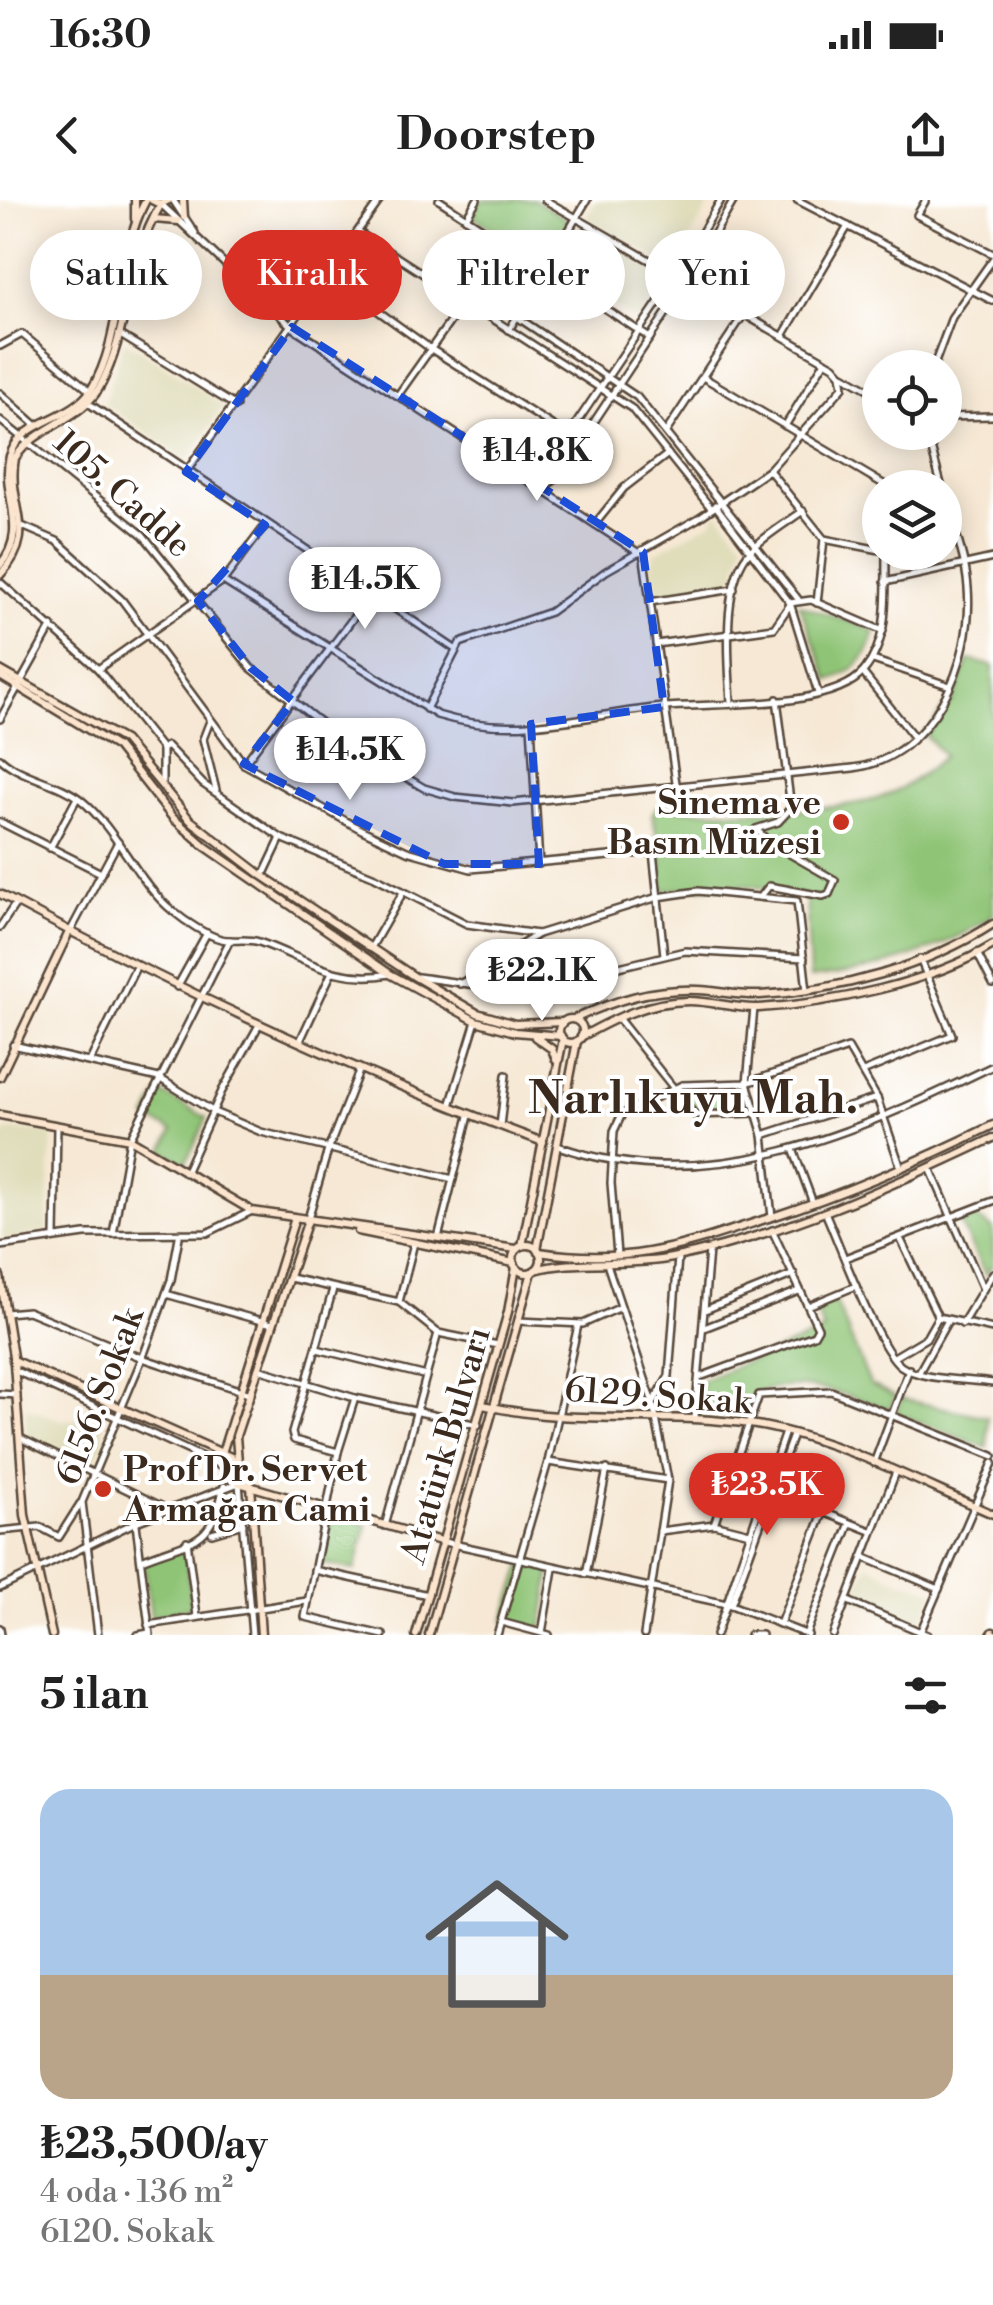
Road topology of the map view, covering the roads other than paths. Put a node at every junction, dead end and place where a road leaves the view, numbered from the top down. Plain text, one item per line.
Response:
1 (136, 200) edge
2 (149, 200) edge
3 (183, 200) edge
4 (366, 200) edge
5 (380, 200) edge
6 (439, 200) edge
7 (477, 200) edge
8 (545, 200) edge
9 (586, 200) edge
10 (722, 200) edge
11 (734, 200) edge
12 (797, 200) edge
13 (926, 200) edge
14 (168, 201) edge
15 (374, 209) junction
16 (576, 217) junction
17 (466, 218) junction
18 (152, 219) junction
19 (181, 219) junction
20 (136, 222) junction
21 (848, 226) junction
22 (359, 230) edge
23 (485, 230) edge
24 (568, 230) edge
25 (704, 230) edge
26 (717, 230) edge
27 (993, 256) edge
28 (645, 258) edge
29 (970, 290) junction
30 (993, 301) edge
31 (297, 320) edge
32 (391, 320) edge
33 (452, 320) edge
34 (492, 320) edge
35 (514, 320) edge
36 (523, 320) edge
37 (621, 320) edge
38 (647, 320) edge
39 (662, 320) edge
40 (740, 320) edge
41 (755, 320) edge
42 (292, 327) junction
43 (508, 330) junction
44 (117, 332) junction
45 (639, 332) junction
46 (783, 336) junction
47 (650, 338) junction
48 (0, 346) edge
49 (432, 349) junction
50 (938, 350) edge
51 (825, 361) junction
52 (609, 376) junction
53 (703, 377) junction
54 (843, 377) junction
55 (617, 382) junction
56 (862, 387) edge
57 (601, 388) junction
58 (0, 392) edge
59 (90, 392) junction
60 (610, 394) junction
61 (398, 395) junction
62 (88, 403) junction
63 (236, 406) junction
64 (993, 416) edge
65 (962, 417) edge
66 (0, 420) edge
67 (37, 426) junction
68 (785, 426) junction
69 (666, 432) junction
70 (569, 436) junction
71 (803, 437) junction
72 (25, 438) junction
73 (668, 454) junction
74 (769, 470) junction
75 (186, 472) junction
76 (862, 472) edge
77 (543, 488) junction
78 (716, 505) junction
79 (802, 511) junction
80 (595, 524) junction
81 (265, 525) junction
82 (22, 526) junction
83 (824, 539) junction
84 (862, 547) edge
85 (753, 548) junction
86 (641, 552) junction
87 (962, 558) edge
88 (993, 558) edge
89 (0, 565) edge
90 (964, 565) junction
91 (884, 570) edge
92 (0, 579) edge
93 (223, 581) junction
94 (885, 582) junction
95 (734, 590) junction
96 (370, 594) junction
97 (798, 599) junction
98 (198, 601) junction
99 (650, 602) junction
100 (790, 602) junction
101 (817, 603) junction
102 (52, 626) junction
103 (883, 630) junction
104 (145, 636) junction
105 (728, 636) junction
106 (656, 644) junction
107 (330, 650) junction
108 (456, 650) junction
109 (871, 659) junction
110 (98, 669) junction
111 (0, 673) edge
112 (862, 673) junction
113 (20, 684) junction
114 (950, 686) junction
115 (819, 694) junction
116 (778, 699) junction
117 (294, 702) junction
118 (731, 703) junction
119 (664, 707) junction
120 (426, 708) junction
121 (0, 718) edge
122 (210, 721) junction
123 (531, 724) junction
124 (916, 738) junction
125 (162, 748) junction
126 (0, 758) edge
127 (244, 764) junction
128 (788, 772) junction
129 (676, 784) junction
130 (161, 786) junction
131 (216, 792) junction
132 (77, 798) junction
133 (532, 800) junction
134 (0, 822) edge
135 (281, 838) junction
136 (118, 842) junction
137 (50, 848) junction
138 (539, 864) junction
139 (101, 873) junction
140 (263, 876) junction
141 (0, 894) edge
142 (402, 894) junction
143 (762, 895) junction
144 (658, 897) junction
145 (16, 903) junction
146 (993, 924) edge
147 (0, 926) edge
148 (70, 932) junction
149 (207, 932) junction
150 (538, 934) junction
151 (230, 940) junction
152 (993, 945) edge
153 (372, 946) junction
154 (978, 953) junction
155 (664, 955) junction
156 (804, 958) junction
157 (920, 960) junction
158 (136, 967) junction
159 (332, 972) junction
160 (925, 973) junction
161 (390, 974) junction
162 (415, 976) junction
163 (460, 984) junction
164 (993, 984) edge
165 (177, 987) junction
166 (806, 992) junction
167 (200, 996) junction
168 (754, 1008) junction
169 (618, 1018) junction
170 (574, 1020) junction
171 (476, 1021) junction
172 (563, 1022) junction
173 (259, 1025) junction
174 (530, 1034) junction
175 (562, 1038) junction
176 (579, 1039) junction
177 (299, 1044) junction
178 (12, 1045) junction
179 (90, 1062) junction
180 (557, 1065) junction
181 (993, 1066) edge
182 (359, 1071) junction
183 (864, 1072) junction
184 (506, 1076) dead end
185 (0, 1077) edge
186 (159, 1078) junction
187 (747, 1083) junction
188 (672, 1088) junction
189 (877, 1098) junction
190 (450, 1106) junction
191 (214, 1112) junction
192 (756, 1114) junction
193 (0, 1115) edge
194 (469, 1116) junction
195 (882, 1119) junction
196 (993, 1125) edge
197 (57, 1126) junction
198 (500, 1126) junction
199 (763, 1135) junction
200 (993, 1138) edge
201 (130, 1139) junction
202 (543, 1142) junction
203 (555, 1145) junction
204 (793, 1149) junction
205 (328, 1150) junction
206 (763, 1158) junction
207 (612, 1161) junction
208 (930, 1168) junction
209 (902, 1170) junction
210 (185, 1174) junction
211 (452, 1179) junction
212 (993, 1201) edge
213 (814, 1205) junction
214 (252, 1211) junction
215 (826, 1212) junction
216 (772, 1217) junction
217 (295, 1218) junction
218 (308, 1220) junction
219 (952, 1220) junction
220 (772, 1230) junction
221 (113, 1234) junction
222 (179, 1236) junction
223 (55, 1238) junction
224 (438, 1238) junction
225 (900, 1239) junction
226 (414, 1243) junction
227 (0, 1246) edge
228 (519, 1248) junction
229 (709, 1250) junction
230 (538, 1251) junction
231 (618, 1257) junction
232 (678, 1257) junction
233 (845, 1258) junction
234 (514, 1265) junction
235 (608, 1267) junction
236 (534, 1271) junction
237 (993, 1272) edge
238 (794, 1274) junction
239 (0, 1276) edge
240 (288, 1278) junction
241 (856, 1286) junction
242 (983, 1288) junction
243 (334, 1289) junction
244 (800, 1291) junction
245 (166, 1294) junction
246 (399, 1302) junction
247 (808, 1306) junction
248 (621, 1307) junction
249 (705, 1310) junction
250 (6, 1314) junction
251 (938, 1316) junction
252 (518, 1321) junction
253 (948, 1321) junction
254 (269, 1323) junction
255 (962, 1324) junction
256 (578, 1325) junction
257 (704, 1328) junction
258 (993, 1329) edge
259 (438, 1333) junction
260 (498, 1345) junction
261 (317, 1349) junction
262 (894, 1356) junction
263 (142, 1358) junction
264 (13, 1360) junction
265 (258, 1369) junction
266 (14, 1370) junction
267 (909, 1370) junction
268 (920, 1372) junction
269 (424, 1374) junction
270 (993, 1374) edge
271 (700, 1376) junction
272 (990, 1383) edge
273 (309, 1386) junction
274 (247, 1392) junction
275 (0, 1394) edge
276 (16, 1396) junction
277 (355, 1398) junction
278 (653, 1403) junction
279 (483, 1405) junction
280 (493, 1408) junction
281 (413, 1411) junction
282 (560, 1414) junction
283 (893, 1414) junction
284 (120, 1415) junction
285 (656, 1417) junction
286 (695, 1418) junction
287 (748, 1424) junction
288 (478, 1425) junction
289 (789, 1434) junction
290 (20, 1438) junction
291 (338, 1452) junction
292 (222, 1453) junction
293 (993, 1460) edge
294 (548, 1462) junction
295 (874, 1463) junction
296 (239, 1465) junction
297 (608, 1468) junction
298 (95, 1472) junction
299 (896, 1472) junction
300 (668, 1480) junction
301 (239, 1483) junction
302 (251, 1484) junction
303 (224, 1486) junction
304 (773, 1492) junction
305 (82, 1502) junction
306 (974, 1506) junction
307 (328, 1509) junction
308 (169, 1510) junction
309 (823, 1513) junction
310 (993, 1514) edge
311 (136, 1522) junction
312 (850, 1523) junction
313 (242, 1524) junction
314 (714, 1524) junction
315 (27, 1526) junction
316 (385, 1526) junction
317 (0, 1531) edge
318 (660, 1531) junction
319 (871, 1531) junction
320 (208, 1534) junction
321 (750, 1534) junction
322 (187, 1542) junction
323 (444, 1542) junction
324 (456, 1545) junction
325 (88, 1547) junction
326 (862, 1557) junction
327 (140, 1560) junction
328 (518, 1560) junction
329 (553, 1569) junction
330 (313, 1570) junction
331 (37, 1573) junction
332 (586, 1574) junction
333 (652, 1586) junction
334 (0, 1588) edge
335 (939, 1589) junction
336 (428, 1595) junction
337 (847, 1600) junction
338 (308, 1602) junction
339 (728, 1604) junction
340 (260, 1606) junction
341 (249, 1608) junction
342 (197, 1616) junction
343 (500, 1622) junction
344 (780, 1624) junction
345 (149, 1631) edge
346 (791, 1632) edge
347 (920, 1633) edge
348 (546, 1634) edge
349 (52, 1635) edge
350 (98, 1635) edge
351 (138, 1635) edge
352 (252, 1635) edge
353 (261, 1635) edge
354 (383, 1635) edge
355 (416, 1635) edge
356 (429, 1635) edge
357 (496, 1635) edge
358 (644, 1635) edge
359 (716, 1635) edge
360 (750, 1635) edge
361 (761, 1635) edge
362 (807, 1635) edge
363 (833, 1635) edge
364 (928, 1635) edge

1 - 20 main road
2 - 14 main road
2 - 20 main road
3 - 19 main road
4 - 15 street
5 - 15 street
6 - 17 street
7 - 17 street
8 - 16 street
9 - 16 street
10 - 25 street
11 - 26 street
12 - 21 street
13 - 27 street
14 - 18 main road
14 - 19 street
14 - 19 street
15 - 22 street
16 - 24 street
16 - 28 street
17 - 23 street
18 - 19 main road
18 - 44 main road
19 - 42 street
20 - 59 main road
21 - 29 street
21 - 46 street
27 - 29 street
29 - 30 street
29 - 50 street
31 - 42 street
32 - 49 street
33 - 49 street
34 - 43 street
35 - 43 street
36 - 52 street
37 - 45 street
38 - 45 street
39 - 47 street
40 - 53 street
41 - 46 street
42 - 61 street
42 - 63 street
43 - 57 street
44 - 62 main road
44 - 63 street
45 - 47 street
45 - 52 street
46 - 51 street
47 - 55 street
48 - 59 street
49 - 61 street
49 - 70 street
51 - 54 street
51 - 68 street
52 - 55 street
52 - 57 street
53 - 68 street
53 - 69 street
54 - 56 street
54 - 71 street
55 - 60 street
55 - 69 street
57 - 60 street
57 - 70 street
58 - 67 street
59 - 67 main road
60 - 73 street
60 - 77 street
61 - 77 street
62 - 72 main road
62 - 75 street
63 - 75 street
64 - 65 street
66 - 72 street, 105. Cadde
67 - 72 main road
68 - 71 street
69 - 78 street
70 - 77 street
71 - 74 street
71 - 76 street
72 - 82 main road
72 - 89 main road
72 - 98 street, 105. Cadde
73 - 78 street
73 - 80 street
74 - 78 street
74 - 79 street
75 - 81 street
77 - 80 street
78 - 85 street
78 - 86 street
79 - 83 street
79 - 85 street
80 - 86 street
81 - 93 street
81 - 96 street
82 - 92 main road
82 - 104 street
83 - 84 street
83 - 101 street
85 - 95 street
85 - 97 street
85 - 100 street
86 - 99 street
86 - 108 street
87 - 90 street, 105. Cadde
88 - 90 street
90 - 94 street
90 - 114 street, 105. Cadde
91 - 94 street
92 - 102 street
93 - 98 street
93 - 107 street
94 - 103 street
95 - 99 street
95 - 105 street
96 - 107 street
96 - 108 street
97 - 100 street
97 - 101 street
98 - 104 street
98 - 117 street, 105. Cadde
99 - 106 street
100 - 105 street
100 - 115 street
101 - 103 street
102 - 110 street
102 - 113 street
103 - 109 street
104 - 110 street
104 - 122 street
105 - 106 street
105 - 118 street
106 - 119 street
107 - 117 street
107 - 120 street
108 - 120 street
109 - 112 street
109 - 114 street
110 - 125 street
111 - 113 main road
112 - 115 street
112 - 124 street
113 - 121 street
113 - 130 main road
113 - 161 main road
114 - 124 street, 105. Cadde
115 - 116 street
116 - 118 street
116 - 128 street
117 - 127 street
117 - 133 street, 105. Cadde
118 - 119 street
119 - 123 street
119 - 129 street
120 - 123 street
122 - 127 street
122 - 131 street
123 - 133 street
124 - 128 street, 105. Cadde
125 - 130 street
125 - 131 street
126 - 132 street
127 - 138 street
128 - 129 street, 105. Cadde
128 - 143 street
129 - 133 street, 105. Cadde
130 - 140 main road
131 - 135 street
132 - 136 street
132 - 137 street
133 - 138 street
134 - 137 street
135 - 140 street
135 - 142 street
136 - 139 street
136 - 149 street
137 - 139 street
138 - 144 street
139 - 148 street
140 - 153 main road
141 - 145 main road
142 - 150 street
142 - 153 street
143 - 144 street
143 - 156 street
144 - 150 street
144 - 155 street
145 - 147 street
145 - 148 main road
146 - 157 main road
148 - 158 main road
148 - 178 main road
149 - 151 street
149 - 165 street
150 - 163 street
151 - 159 street
151 - 167 street
152 - 154 main road
153 - 162 main road
154 - 160 main road
154 - 164 street
155 - 156 street
155 - 163 street
156 - 166 street
157 - 160 street
157 - 166 main road
158 - 165 main road
158 - 179 street
159 - 161 street
159 - 177 street
160 - 168 main road
160 - 183 street
161 - 171 main road
162 - 163 street
162 - 172 main road
165 - 167 main road
166 - 170 main road
167 - 173 main road
167 - 186 street
168 - 169 main road
168 - 187 street
169 - 176 main road
169 - 188 street
170 - 172 main road
170 - 176 main road
171 - 174 main road
171 - 190 street
172 - 175 main road
173 - 177 main road
173 - 191 street
174 - 175 main road
174 - 180 main road
175 - 176 main road
175 - 180 main road
176 - 203 main road
177 - 182 main road
178 - 179 street
178 - 185 main road
179 - 186 street
180 - 202 main road
181 - 195 street
182 - 190 main road
182 - 205 street
183 - 187 street
183 - 189 street
184 - 198 street
186 - 191 street
186 - 201 street
187 - 188 street
187 - 192 street
188 - 192 street
188 - 207 street
189 - 195 street
189 - 199 street
190 - 194 main road
191 - 205 street
191 - 210 street
192 - 199 street
193 - 197 main road
194 - 198 main road
194 - 211 street
195 - 204 street
195 - 209 street
196 - 209 main road
197 - 201 main road
197 - 223 street
198 - 202 main road
199 - 206 street
200 - 208 main road
201 - 210 main road
201 - 221 street
202 - 228 main road
203 - 207 street
203 - 230 main road
204 - 206 street
204 - 213 street
205 - 211 street
205 - 218 street
206 - 207 street
206 - 216 street
207 - 231 street
208 - 215 main road
208 - 219 street
209 - 213 main road
210 - 214 main road
211 - 224 street
212 - 219 street
213 - 216 main road
214 - 217 main road
214 - 222 street
215 - 220 main road
215 - 233 street
216 - 231 main road
217 - 218 main road
217 - 254 main road
218 - 224 main road
218 - 226 main road
218 - 240 main road
219 - 225 street
219 - 242 street
220 - 229 main road
220 - 238 street
221 - 222 street
221 - 223 street
222 - 245 street, 6156. Sokak
223 - 227 street
224 - 228 main road
225 - 233 street
225 - 251 street
226 - 234 main road
226 - 246 street
228 - 230 main road
228 - 234 main road, Atatürk Bulvarı
229 - 232 main road
229 - 249 street
230 - 231 main road
230 - 236 main road, Atatürk Bulvarı
232 - 235 main road
232 - 278 street
233 - 241 street
234 - 236 main road
234 - 260 main road, Atatürk Bulvarı
235 - 236 main road
235 - 248 street
236 - 252 main road, Atatürk Bulvarı
237 - 242 street
238 - 244 street
238 - 249 street
239 - 250 main road
240 - 243 street
240 - 254 main road
241 - 247 street
241 - 262 street
242 - 255 street
243 - 246 street
243 - 261 street
244 - 247 street
244 - 257 street
245 - 254 street
245 - 263 street, 6156. Sokak
246 - 259 street
247 - 271 street
248 - 256 street
248 - 278 street
249 - 257 street
250 - 263 street
250 - 264 main road
251 - 253 street
251 - 262 street
252 - 256 street
252 - 280 main road, Atatürk Bulvarı
253 - 255 street
253 - 268 street
254 - 265 main road
254 - 274 main road
255 - 258 street
256 - 282 street
257 - 271 street
259 - 260 street
259 - 269 street
260 - 279 main road, Atatürk Bulvarı
261 - 269 street
261 - 273 street
262 - 267 street
263 - 274 street
263 - 284 street, 6156. Sokak
264 - 266 main road
264 - 284 main road
265 - 273 street
265 - 274 main road
266 - 276 main road
266 - 284 street
267 - 268 street
267 - 283 street
268 - 272 street
269 - 281 street
270 - 272 street
271 - 286 street
273 - 277 street
273 - 291 street
274 - 292 main road
274 - 296 main road
275 - 276 street
276 - 290 main road
277 - 281 street
277 - 291 street
278 - 285 street
279 - 280 main road, 6129. Sokak
279 - 288 main road, Atatürk Bulvarı
280 - 282 main road, 6129. Sokak
280 - 324 main road, Atatürk Bulvarı
281 - 288 street
281 - 316 street
282 - 285 main road, 6129. Sokak
282 - 294 street
283 - 287 street
283 - 293 street
283 - 295 street
284 - 292 main road
284 - 298 street, 6156. Sokak
284 - 301 street
285 - 286 main road, 6129. Sokak
285 - 300 street
286 - 287 main road, 6129. Sokak
287 - 289 main road, 6129. Sokak
287 - 314 street
288 - 323 main road, Atatürk Bulvarı
289 - 295 main road, 6129. Sokak
289 - 304 street
289 - 321 street
290 - 298 street
290 - 315 main road
291 - 307 street
292 - 296 main road
293 - 306 street
294 - 297 street
294 - 328 street
295 - 299 main road, 6129. Sokak
296 - 302 main road
297 - 300 street
297 - 332 street
298 - 305 street, 6156. Sokak
298 - 308 street
299 - 306 main road, 6129. Sokak
299 - 319 street
300 - 318 street
301 - 302 main road
301 - 303 street
301 - 313 street
302 - 307 main road
302 - 340 main road
303 - 308 street
303 - 320 street
304 - 309 street
304 - 339 street
305 - 315 street
305 - 325 street, 6156. Sokak
306 - 310 main road, 6129. Sokak
306 - 335 street
307 - 316 main road
307 - 330 street
308 - 311 street
309 - 312 street
309 - 344 street
311 - 325 street
311 - 327 street
312 - 319 street
312 - 362 street
313 - 320 street
313 - 341 street
314 - 318 street
314 - 321 street
315 - 317 street
315 - 331 main road
316 - 323 main road
318 - 333 street
319 - 326 street
320 - 322 street
321 - 339 street
322 - 327 street
322 - 342 street
323 - 324 street
323 - 336 main road, Atatürk Bulvarı
324 - 328 street
324 - 356 main road, Atatürk Bulvarı
325 - 331 street
325 - 350 street, 6156. Sokak
326 - 335 street
326 - 337 street
327 - 345 street
328 - 329 street
328 - 343 street
329 - 332 street
329 - 348 street
330 - 336 street
330 - 338 street
331 - 334 street
331 - 349 main road
332 - 333 street
333 - 339 street
333 - 358 street
335 - 347 street
336 - 355 main road, Atatürk Bulvarı
337 - 347 street
337 - 363 street
338 - 340 street
338 - 354 street
339 - 344 street
339 - 359 street
340 - 341 street
340 - 353 main road
341 - 342 street
341 - 352 street
342 - 345 street
343 - 348 street
343 - 357 street
344 - 346 street
345 - 351 street
346 - 362 street
347 - 364 street
360 - 361 street

